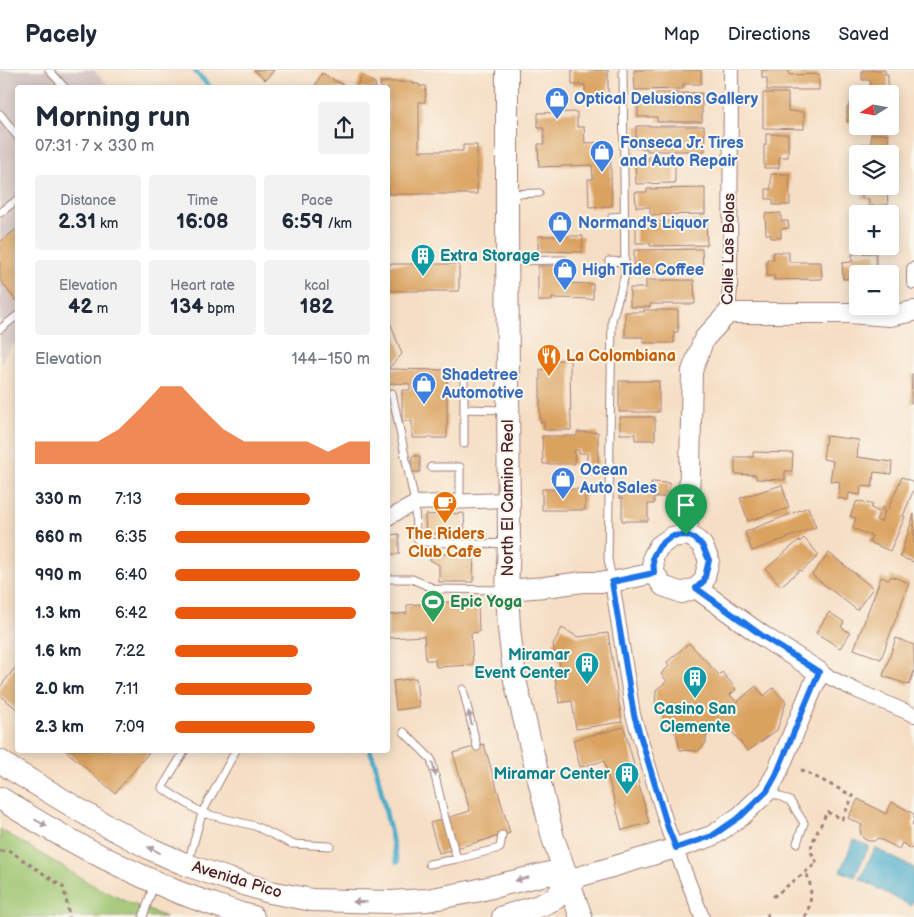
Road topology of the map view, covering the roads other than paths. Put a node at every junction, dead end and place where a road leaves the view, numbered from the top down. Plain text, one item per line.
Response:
1 (49, 70) edge
2 (507, 70) edge
3 (624, 70) edge
4 (731, 70) edge
5 (62, 85) edge
6 (0, 114) edge
7 (15, 133) edge
8 (507, 194) junction
9 (539, 194) dead end
10 (15, 201) edge
11 (0, 213) edge
12 (624, 216) junction
13 (612, 217) dead end
14 (507, 260) junction
15 (564, 260) dead end
16 (609, 261) dead end
17 (625, 262) junction
18 (914, 269) edge
19 (914, 282) edge
20 (914, 311) edge
21 (728, 313) junction
22 (15, 317) edge
23 (0, 329) edge
24 (464, 380) dead end
25 (392, 393) dead end
26 (464, 409) junction
27 (508, 410) junction
28 (464, 444) dead end
29 (431, 467) dead end
30 (508, 500) junction
31 (460, 501) junction
32 (415, 503) junction
33 (390, 517) edge
34 (686, 535) junction
35 (509, 543) junction
36 (654, 573) junction
37 (390, 579) edge
38 (612, 582) junction
39 (696, 588) junction
40 (507, 590) junction
41 (819, 672) junction
42 (463, 690) dead end
43 (914, 715) edge
44 (404, 732) dead end
45 (477, 747) dead end
46 (183, 753) edge
47 (234, 753) edge
48 (0, 760) edge
49 (767, 791) junction
50 (0, 798) edge
51 (202, 813) junction
52 (502, 835) dead end
53 (796, 843) dead end
54 (330, 846) dead end
55 (676, 848) junction
56 (458, 859) junction
57 (429, 864) dead end
58 (187, 865) junction
59 (568, 880) junction
60 (155, 881) junction
61 (144, 917) edge
62 (252, 917) edge
63 (503, 917) edge
64 (580, 917) edge
65 (702, 917) edge

1 - 5 lane
2 - 8 main road, North El Camino Real
3 - 12 lane
4 - 21 street, Calle Las Bolas
6 - 7 lane
8 - 9 lane
8 - 14 main road, North El Camino Real
10 - 11 lane
12 - 13 lane
12 - 17 lane
14 - 15 lane
14 - 27 main road, North El Camino Real
16 - 17 lane
17 - 38 lane
18 - 19 street
20 - 21 street
21 - 34 street, Calle Las Bolas
22 - 23 lane
24 - 26 lane
25 - 32 lane
26 - 27 lane
26 - 28 lane
27 - 30 main road, North El Camino Real
29 - 31 lane
30 - 31 street
30 - 35 main road, North El Camino Real
31 - 32 street
32 - 33 street
32 - 35 lane
34 - 36 street
34 - 39 street
35 - 40 main road, North El Camino Real
36 - 38 street
36 - 39 street
37 - 40 lane
38 - 40 street
38 - 55 street
39 - 41 street
40 - 59 main road, North El Camino Real
41 - 43 street
41 - 49 street
45 -> 42 lane
44 -> 56 lane
46 - 51 lane
47 - 51 lane
58 -> 48 main road, Avenida Pico
49 - 53 lane
49 - 55 street
50 -> 60 main road, Avenida Pico
51 - 54 lane
51 - 58 lane
52 - 56 lane
55 - 59 street
55 - 65 street
56 - 57 lane
59 -> 58 main road, Avenida Pico
59 - 63 main road
59 - 64 main road, North El Camino Real
60 - 61 lane
60 - 62 main road, Avenida Pico

